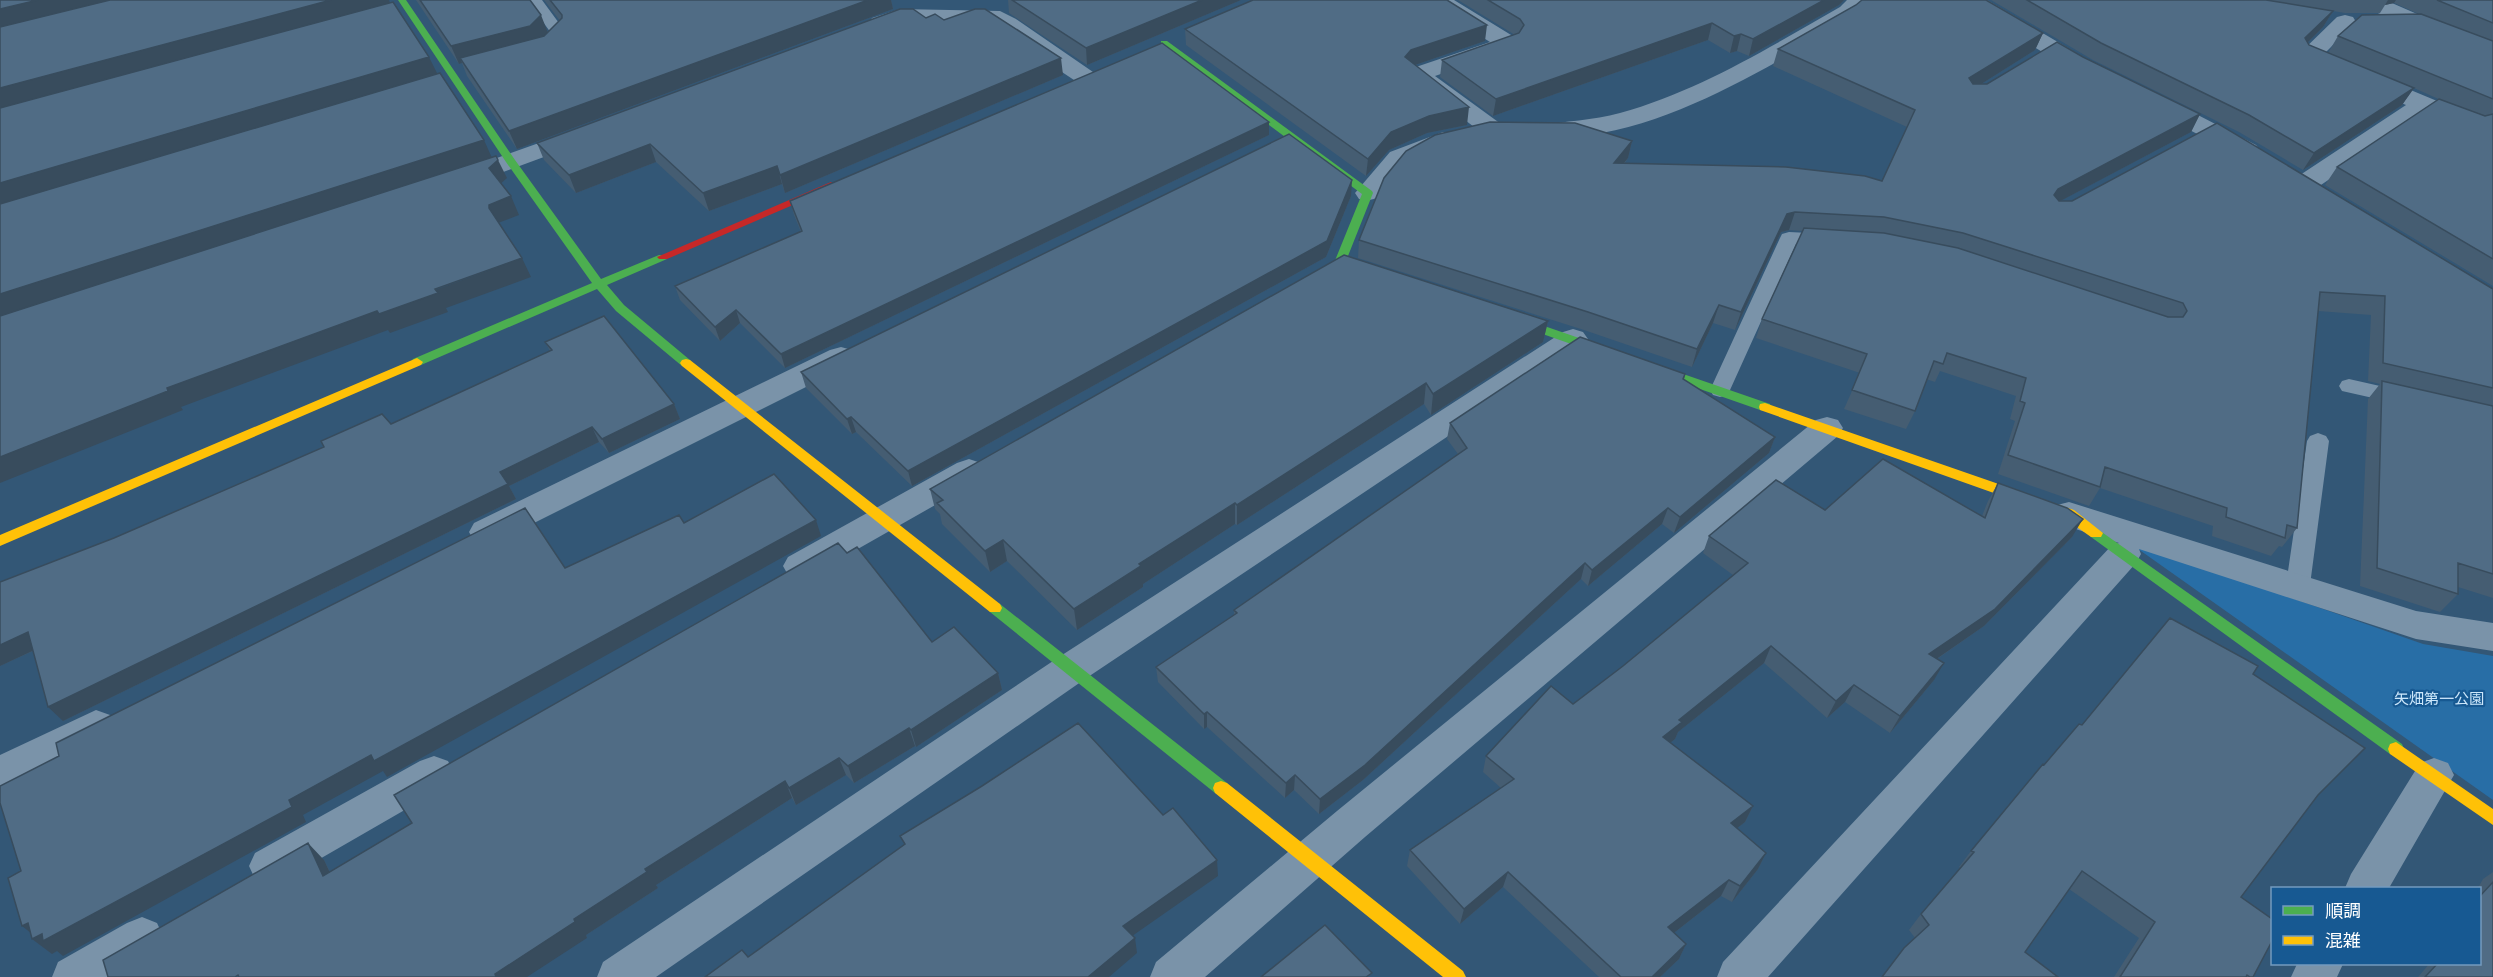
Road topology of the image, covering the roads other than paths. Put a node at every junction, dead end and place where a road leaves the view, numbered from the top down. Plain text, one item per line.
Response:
1 (534, 0) edge
2 (1439, 0) edge
3 (1859, 0) edge
4 (1972, 0) edge
5 (2367, 0) edge
6 (402, 5) edge
7 (2411, 21) junction
8 (855, 32) edge
9 (1184, 34) edge
10 (533, 51) edge
11 (2493, 56) edge
12 (1085, 77) edge
13 (2105, 78) edge
14 (2136, 93) edge
15 (2425, 104) junction
16 (2473, 124) edge
17 (601, 128) edge
18 (1511, 130) junction
19 (1289, 137) junction
20 (1257, 153) edge
21 (511, 162) junction
22 (846, 179) edge
23 (450, 182) edge
24 (1368, 193) junction
25 (1844, 241) edge
26 (1340, 263) junction
27 (1385, 278) edge
28 (1309, 280) edge
29 (599, 284) junction
30 (1496, 314) edge
31 (1573, 339) junction
32 (870, 343) edge
33 (2349, 386) dead end
34 (1720, 390) junction
35 (2427, 403) edge
36 (740, 407) junction
37 (1827, 428) junction
38 (2318, 441) dead end
39 (998, 455) edge
40 (2069, 514) junction
41 (882, 519) junction
42 (0, 541) edge
43 (456, 547) edge
44 (2124, 554) junction
45 (767, 584) edge
46 (2298, 585) junction
47 (2493, 637) edge
48 (1072, 668) junction
49 (127, 711) edge
50 (467, 754) edge
51 (0, 774) edge
52 (2434, 776) junction
53 (2493, 818) edge
54 (1310, 860) junction
55 (239, 883) edge
56 (2367, 887) edge
57 (167, 924) edge
58 (74, 977) edge
59 (619, 977) edge
60 (1173, 977) edge
61 (1457, 977) edge
62 (1739, 977) edge

1 - 10 lane
2 - 18 street
3 - 18 street
4 - 13 street
5 - 7 street
6 - 21 street
7 - 11 street
7 - 15 street
8 - 12 street
9 - 19 street
14 - 15 street
15 - 16 street
17 - 21 street
18 - 24 street
19 - 20 street
19 - 24 street
21 - 23 street
21 - 29 street
22 - 29 street
24 - 26 street
25 - 34 lane
26 - 27 street
26 - 28 street
29 - 36 street
29 - 42 street
30 - 31 street
31 - 34 street
31 - 48 street
32 - 36 street
33 - 35 lane
34 - 37 street
36 - 41 street
36 - 43 street
37 - 40 street
37 - 54 street
38 - 46 lane
39 - 41 street
40 - 44 street
40 - 46 street
41 - 45 street
41 - 48 street
44 - 52 street
44 - 62 street
46 - 47 street
48 - 54 street
48 - 59 street
49 - 51 street
50 - 55 street
52 - 53 street
52 - 56 street
54 - 60 street
54 - 61 street
57 - 58 street

